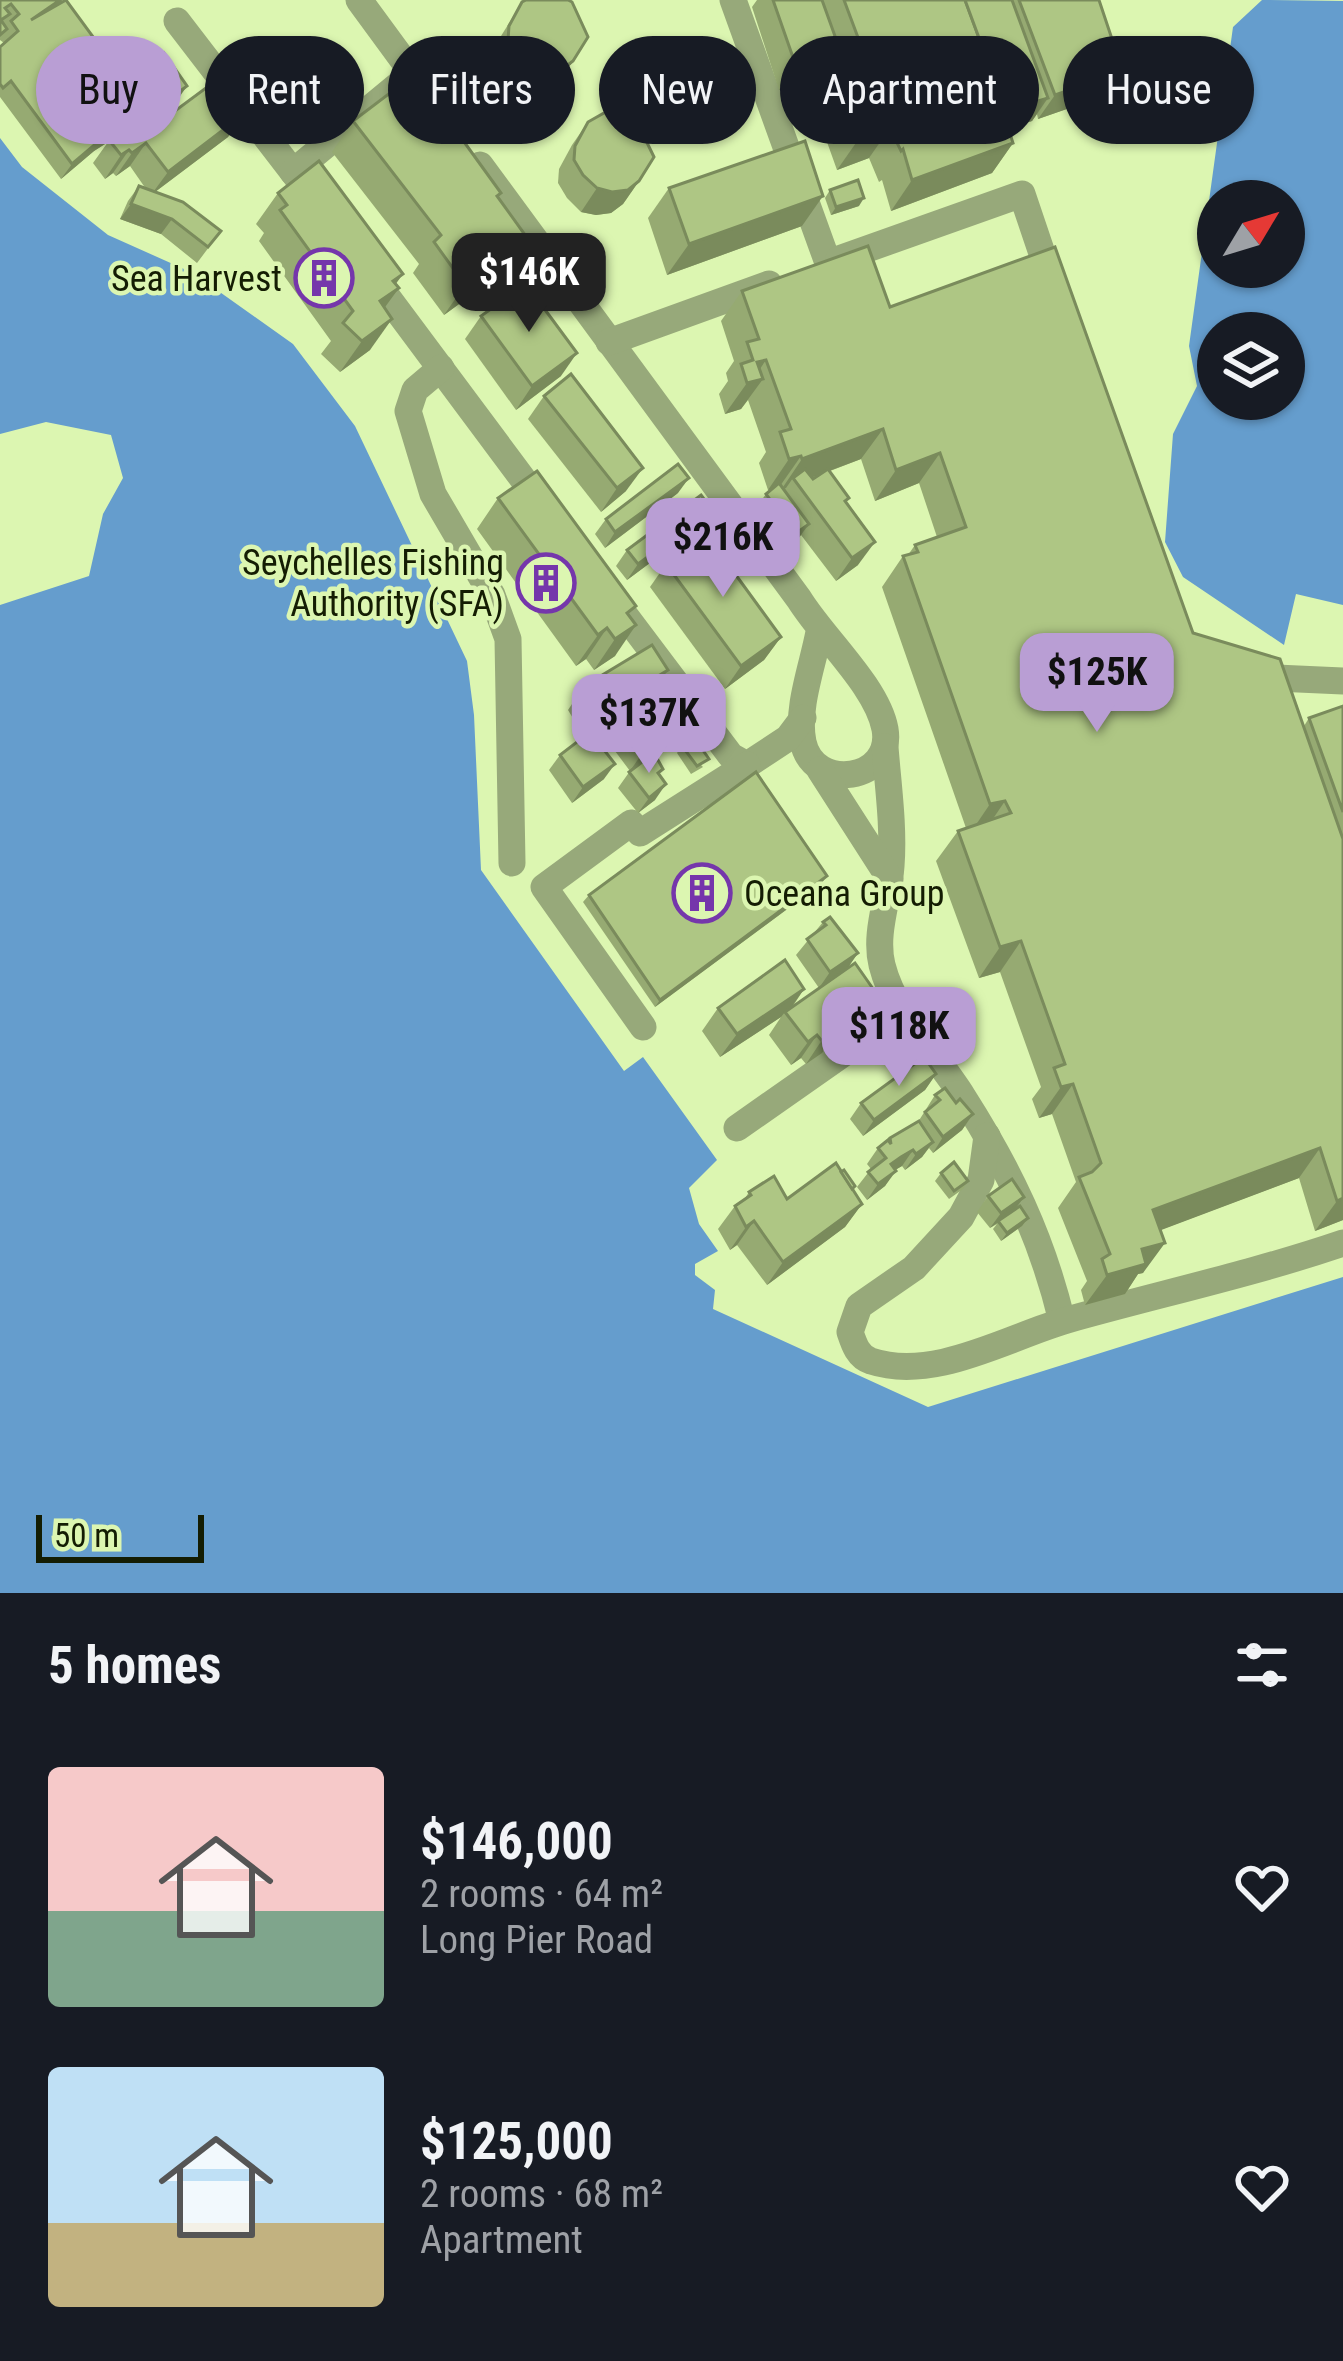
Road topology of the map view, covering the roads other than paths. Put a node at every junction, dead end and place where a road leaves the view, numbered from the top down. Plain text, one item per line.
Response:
1 (359, 0) edge
2 (733, 0) edge
3 (177, 21) dead end
4 (388, 40) edge
5 (388, 94) edge
6 (464, 144) edge
7 (293, 172) junction
8 (806, 271) junction
9 (1060, 307) edge
10 (609, 342) junction
11 (441, 368) junction
12 (565, 535) edge
13 (592, 572) edge
14 (819, 632) junction
15 (1226, 656) edge
16 (1343, 682) edge
17 (803, 718) junction
18 (885, 747) junction
19 (747, 765) junction
20 (820, 770) junction
21 (512, 863) dead end
22 (890, 879) junction
23 (904, 1011) junction
24 (643, 1027) dead end
25 (737, 1128) dead end
26 (987, 1136) junction
27 (1343, 1243) edge
28 (1062, 1321) junction

1 - 4 street
2 - 8 street
3 - 7 street
5 - 7 street
6 - 10 street
7 - 11 street
8 - 9 street
8 - 10 street
10 - 14 street
11 - 12 street
11 - 21 street
13 - 19 street
14 - 17 street
14 - 18 street
15 - 16 street
17 - 19 street
17 - 20 street
18 - 20 street
18 - 22 street
19 - 24 street
20 - 22 street
22 - 23 street
23 - 25 street
23 - 26 street
26 - 28 street
26 - 28 street
27 - 28 street

